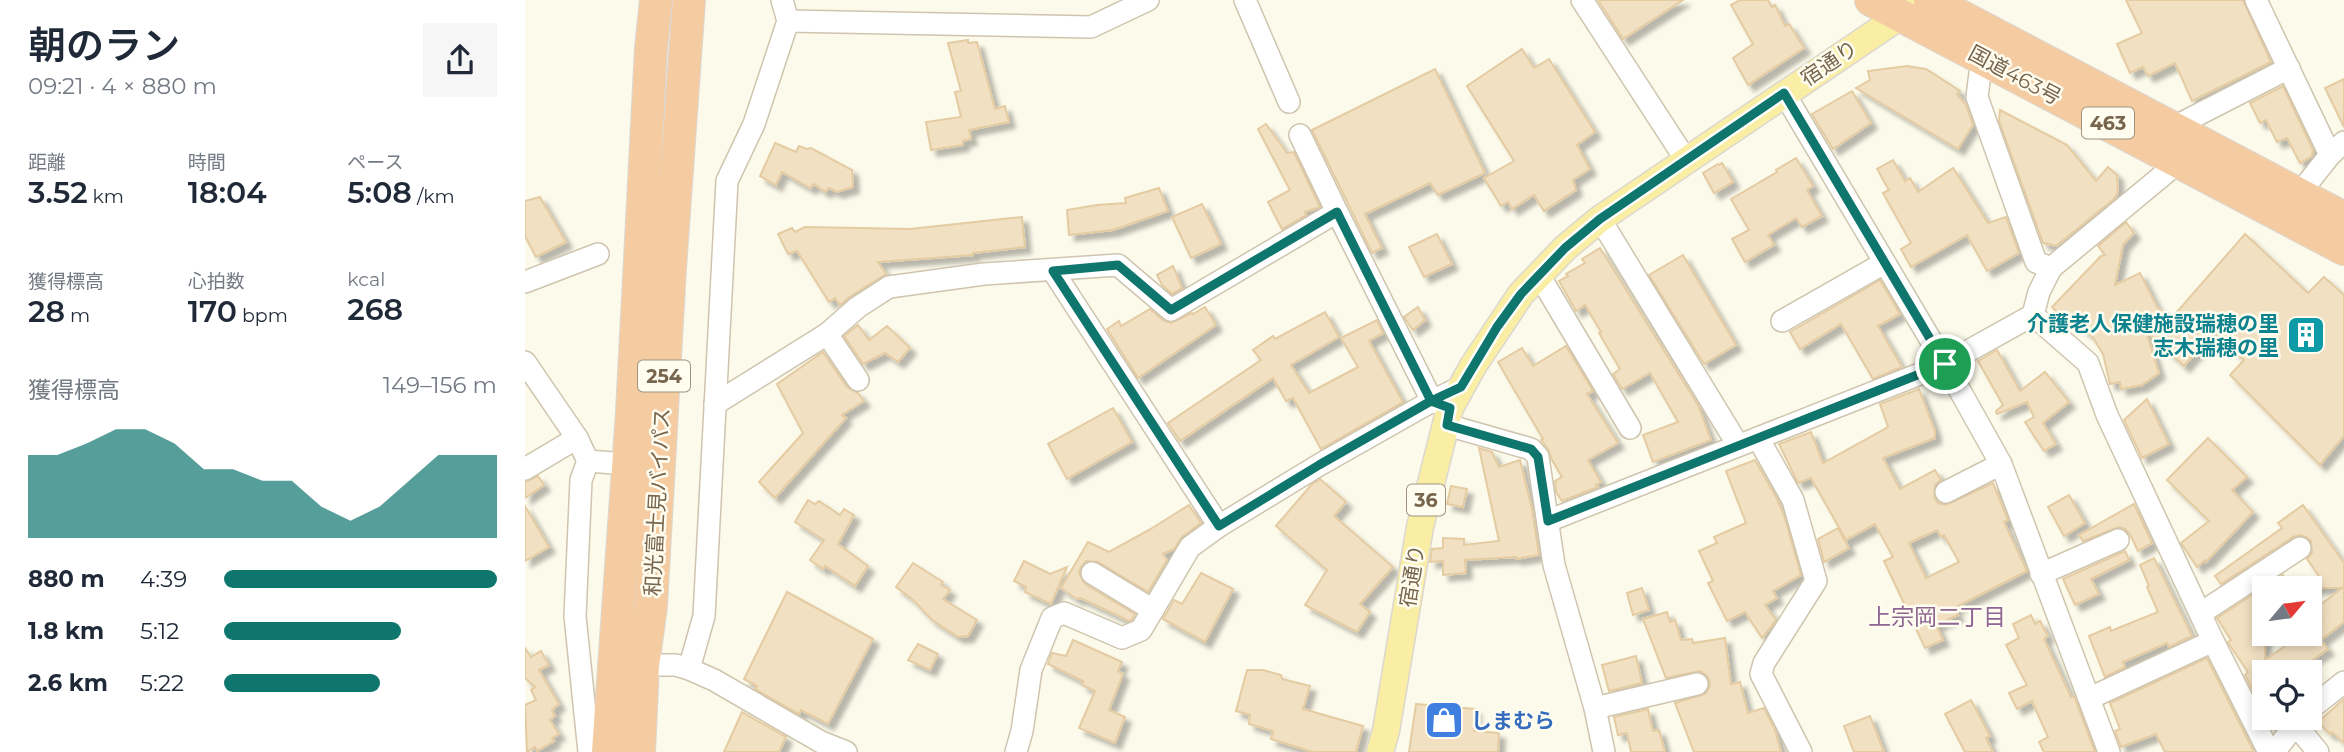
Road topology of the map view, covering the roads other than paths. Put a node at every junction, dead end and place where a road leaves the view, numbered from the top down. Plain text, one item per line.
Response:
1 (637, 0) edge
2 (656, 0) edge
3 (689, 0) edge
4 (703, 0) edge
5 (1148, 0) edge
6 (1245, 0) edge
7 (1582, 0) edge
8 (1871, 0) edge
9 (2256, 0) edge
10 (1918, 5) edge
11 (785, 10) edge
12 (1982, 57) junction
13 (2288, 68) junction
14 (1784, 93) junction
15 (1289, 102) dead end
16 (2172, 128) junction
17 (1300, 135) dead end
18 (2337, 149) edge
19 (1686, 160) junction
20 (2180, 161) junction
21 (2299, 194) junction
22 (1337, 212) junction
23 (2344, 218) edge
24 (1600, 219) junction
25 (2344, 249) edge
26 (598, 254) dead end
27 (1884, 262) junction
28 (670, 268) junction
29 (2051, 268) junction
30 (1053, 271) junction
31 (1539, 275) junction
32 (525, 282) edge
33 (2033, 315) junction
34 (1782, 321) dead end
35 (827, 334) junction
36 (525, 362) edge
37 (1945, 364) junction
38 (857, 380) dead end
39 (715, 404) junction
40 (1448, 405) junction
41 (632, 412) junction
42 (1630, 428) dead end
43 (577, 438) junction
44 (1748, 442) junction
45 (588, 461) junction
46 (628, 464) junction
47 (2001, 464) junction
48 (525, 470) edge
49 (1946, 492) dead end
50 (1548, 521) junction
51 (1219, 526) junction
52 (2118, 540) dead end
53 (2300, 548) dead end
54 (1092, 573) dead end
55 (2041, 574) junction
56 (1153, 610) junction
57 (2201, 613) junction
58 (2213, 641) junction
59 (643, 665) junction
60 (689, 669) junction
61 (2344, 682) edge
62 (1697, 684) dead end
63 (2090, 698) junction
64 (2322, 700) edge
65 (1595, 708) junction
66 (2290, 730) edge
67 (2308, 730) edge
68 (819, 747) edge
69 (589, 752) edge
70 (608, 752) edge
71 (639, 752) edge
72 (846, 752) edge
73 (1016, 752) edge
74 (1380, 752) edge
75 (1604, 752) edge
76 (1801, 752) edge
77 (2109, 752) edge
78 (2271, 752) edge
79 (2318, 752) edge

1 - 41 highway
2 - 41 highway, 和光富士見バイパス / 254
3 - 28 highway, 和光富士見バイパス / 254
4 - 28 highway
5 - 11 street
6 - 15 street
7 - 19 street
8 - 10 highway, 国道463号 / 463
9 - 13 street
10 - 12 highway, 国道463号 / 463
10 - 14 main road, 宿通り / 36
10 - 16 highway, 国道463号 / 463
11 - 39 street
12 - 20 highway, 国道463号 / 463
12 - 29 street
13 - 16 street
13 - 18 street
14 - 19 main road, 宿通り / 36
14 - 27 street
16 - 21 highway, 国道463号 / 463
17 - 22 street
18 - 21 street
19 - 24 main road, 宿通り / 36
20 - 25 highway, 国道463号 / 463
20 - 29 street
21 - 23 highway, 国道463号 / 463
22 - 30 street
22 - 40 street
24 - 31 main road, 宿通り / 36
24 - 44 street
26 - 32 street
27 - 34 street
27 - 37 street
28 - 59 highway, 和光富士見バイパス / 254
29 - 33 street
30 - 35 street
30 - 51 street
31 - 40 main road, 宿通り / 36
31 - 42 street
33 - 37 street
33 - 57 street
35 - 38 street
35 - 39 street
36 - 43 street
37 - 44 street
37 - 47 street
39 - 60 street
40 - 50 street
40 - 51 street
40 - 74 main road, 宿通り / 36
41 - 46 highway, 和光富士見バイパス / 254
43 - 45 street
43 - 48 street
44 - 50 street
44 - 76 street
45 - 46 street
45 - 69 street
46 - 70 highway, 和光富士見バイパス / 254
47 - 49 street
47 - 55 street
50 - 65 street
51 - 56 street
52 - 55 street
53 - 57 street
54 - 56 street
55 - 63 street
56 - 73 street
57 - 58 street
58 - 63 street
58 - 78 street
59 - 60 street
59 - 71 highway, 和光富士見バイパス / 254
60 - 68 street
61 - 64 street
62 - 65 street
63 - 77 street
65 - 75 street
66 - 78 street
67 - 79 street
68 - 72 street

